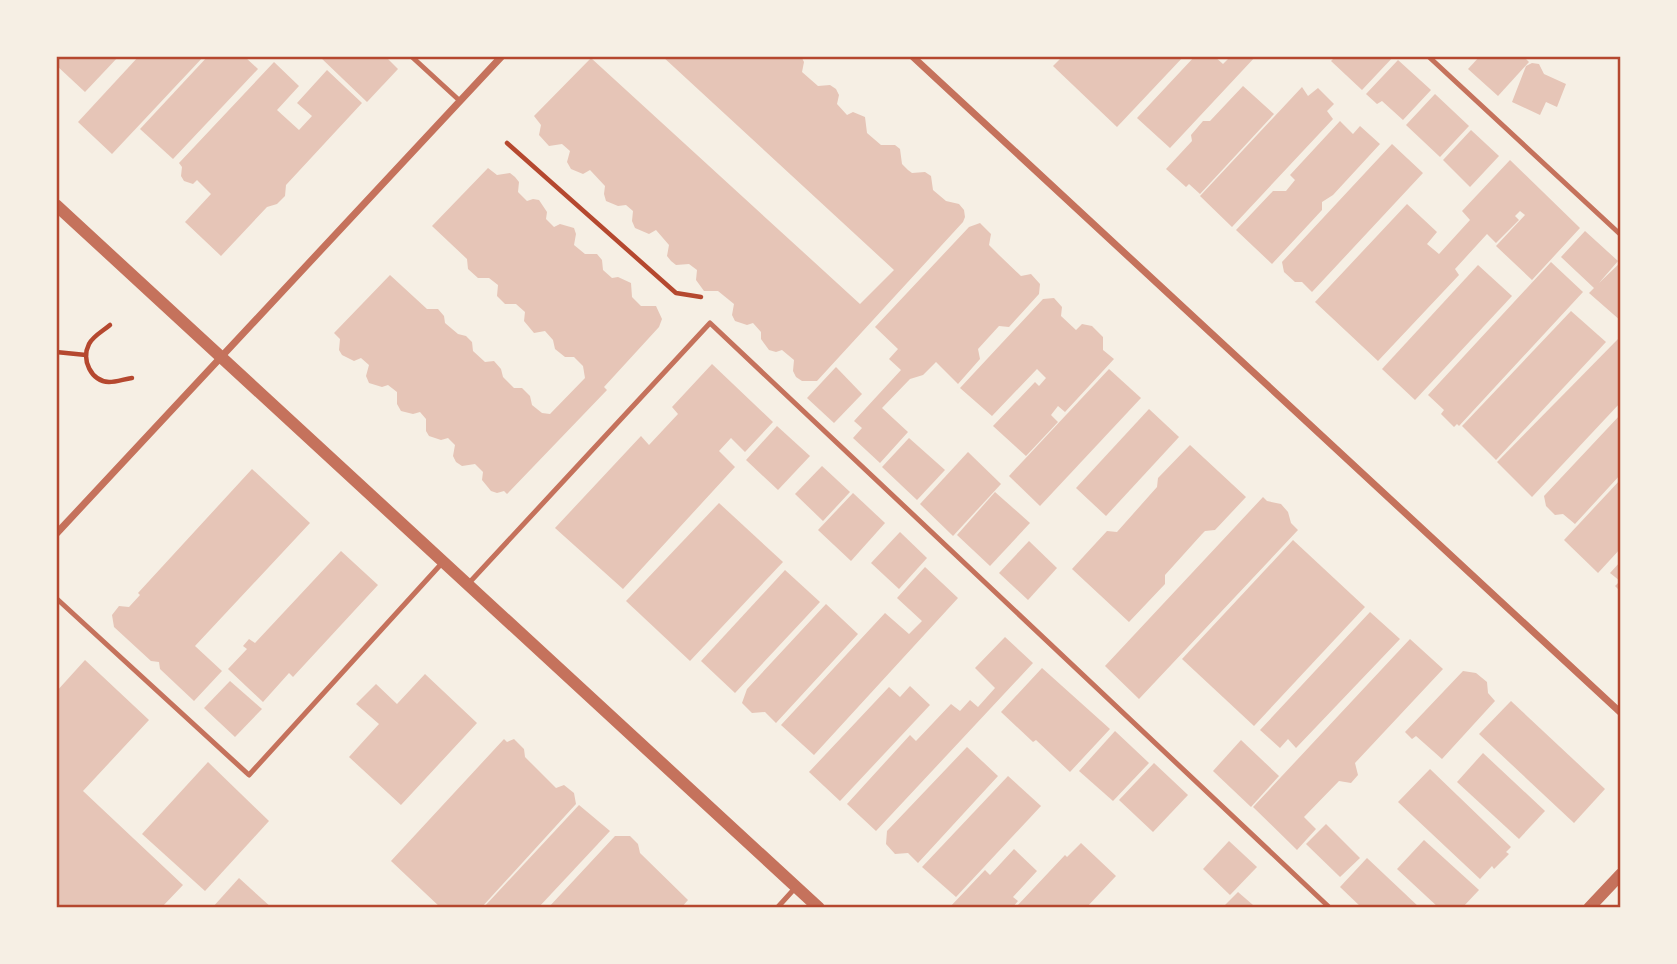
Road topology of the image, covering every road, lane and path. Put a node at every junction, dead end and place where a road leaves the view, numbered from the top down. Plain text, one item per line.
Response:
1 (411, 56) edge
2 (502, 56) edge
3 (912, 56) edge
4 (1428, 56) edge
5 (460, 101) junction
6 (507, 143) dead end
7 (56, 205) edge
8 (1621, 235) edge
9 (708, 298) dead end
10 (110, 326) dead end
11 (56, 352) edge
12 (86, 355) junction
13 (221, 357) junction
14 (132, 378) dead end
15 (56, 534) edge
16 (443, 562) junction
17 (468, 585) junction
18 (56, 598) edge
19 (1621, 713) edge
20 (1621, 874) edge
21 (796, 887) junction
22 (777, 908) edge
23 (819, 908) edge
24 (1330, 908) edge
25 (1589, 908) edge

1 - 5 lane
2 - 5 street
3 - 19 street
4 - 8 lane
5 - 13 street
6 - 9 path
7 - 13 street
10 - 12 path
11 - 12 path
12 - 14 path
13 - 15 street
13 - 16 street
16 - 17 street
16 - 18 lane
17 - 21 street
17 - 24 lane
20 - 25 street
21 - 22 lane
21 - 23 street

